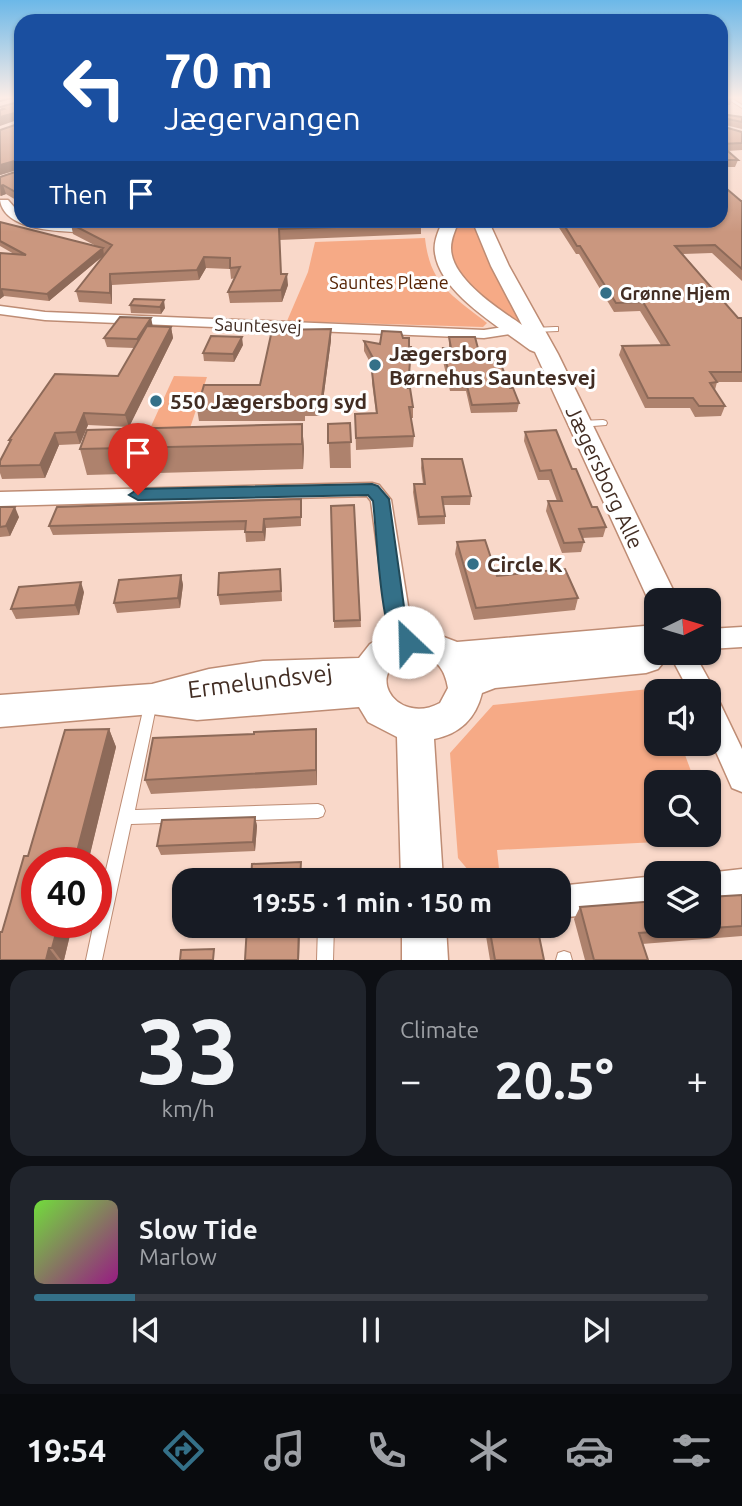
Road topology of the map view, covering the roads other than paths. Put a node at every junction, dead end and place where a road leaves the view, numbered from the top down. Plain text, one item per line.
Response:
1 (68, 228) edge
2 (108, 228) edge
3 (449, 228) edge
4 (483, 228) edge
5 (0, 310) edge
6 (525, 329) junction
7 (555, 329) dead end
8 (0, 499) edge
9 (658, 588) edge
10 (742, 636) edge
11 (721, 638) edge
12 (644, 640) edge
13 (402, 643) junction
14 (644, 659) edge
15 (460, 669) junction
16 (369, 682) junction
17 (152, 699) junction
18 (0, 711) edge
19 (415, 725) junction
20 (721, 733) edge
21 (742, 779) edge
22 (318, 811) dead end
23 (125, 817) junction
24 (421, 868) edge
25 (742, 885) edge
26 (721, 887) edge
27 (644, 893) edge
28 (571, 901) edge
29 (326, 938) edge
30 (424, 938) edge
31 (94, 960) edge
32 (325, 960) edge
33 (425, 960) edge

1 - 2 street
3 - 6 street, Jægersborg Alle
4 - 6 street, Jægersborg Alle
5 - 6 street, Sauntesvej
6 - 7 lane
6 - 9 street, Jægersborg Alle
8 - 13 street
10 - 11 street
12 - 15 street
13 - 15 street
13 - 16 street
14 - 15 street
15 - 19 street
16 - 17 street, Ermelundsvej
16 - 19 street
17 - 18 street, Ermelundsvej
17 - 23 lane
19 - 24 street
20 - 21 street
22 - 23 lane
23 - 31 lane
25 - 26 street
27 - 28 street
29 - 32 lane
30 - 33 street

